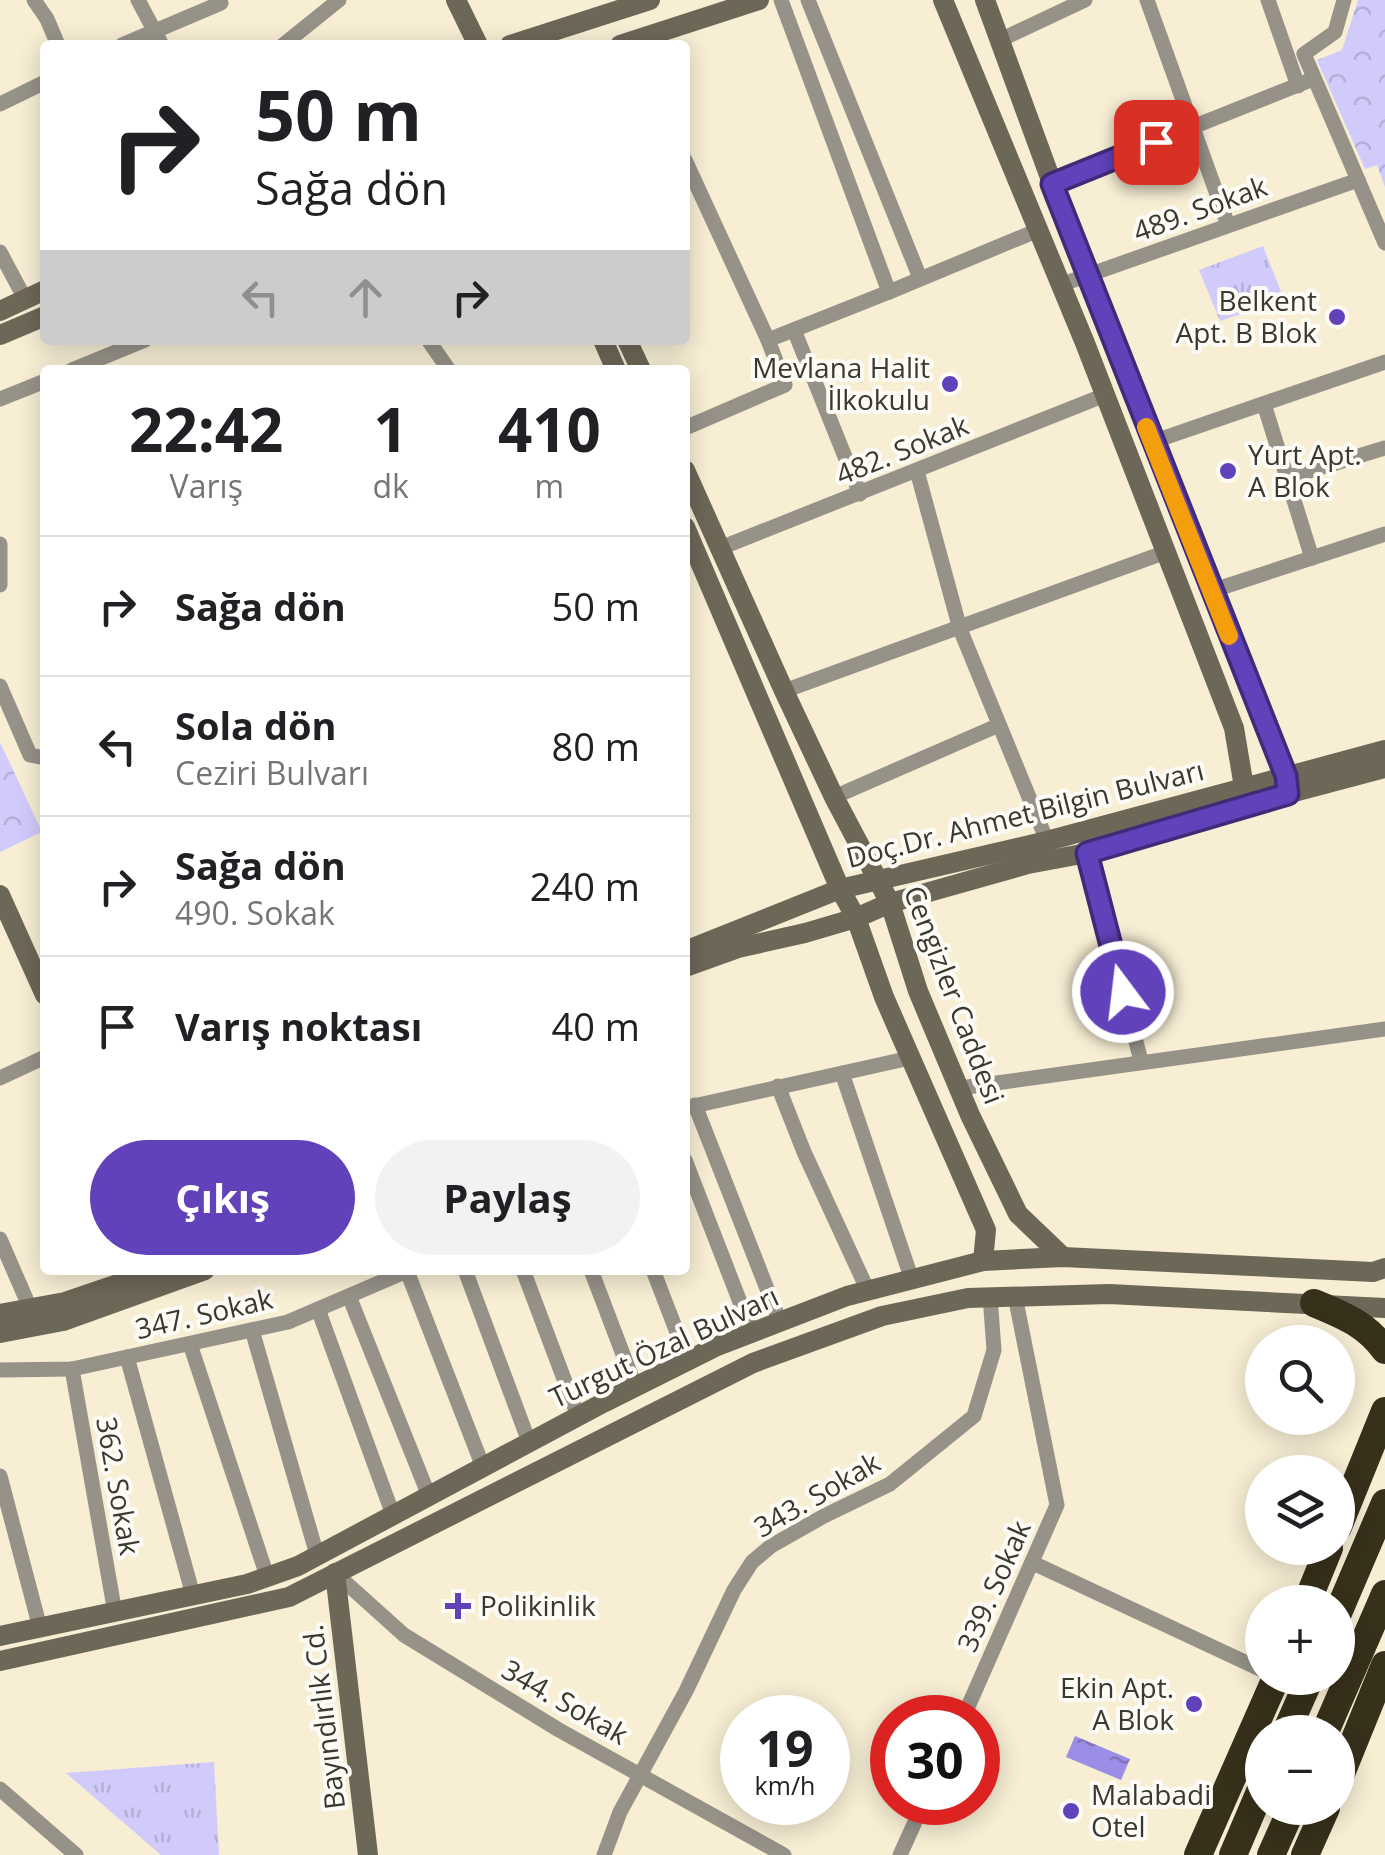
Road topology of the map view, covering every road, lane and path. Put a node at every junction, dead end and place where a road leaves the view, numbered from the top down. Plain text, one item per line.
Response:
1 (34, 0) edge
2 (138, 0) edge
3 (456, 0) edge
4 (650, 0) edge
5 (759, 0) edge
6 (782, 0) edge
7 (808, 0) edge
8 (943, 0) edge
9 (985, 0) edge
10 (1086, 0) edge
11 (1147, 0) edge
12 (1268, 0) edge
13 (1344, 0) edge
14 (331, 2) edge
15 (221, 3) dead end
16 (153, 30) junction
17 (55, 40) edge
18 (132, 40) edge
19 (159, 40) edge
20 (289, 40) edge
21 (476, 40) edge
22 (526, 40) edge
23 (640, 40) edge
24 (1000, 40) junction
25 (1306, 82) junction
26 (40, 84) edge
27 (2, 98) edge
28 (1191, 128) junction
29 (690, 171) edge
30 (1358, 180) junction
31 (1052, 184) junction
32 (1228, 225) junction
33 (1036, 230) junction
34 (1385, 243) edge
35 (0, 252) edge
36 (1088, 277) junction
37 (920, 278) junction
38 (1060, 286) junction
39 (40, 292) edge
40 (889, 292) junction
41 (25, 300) junction
42 (0, 311) edge
43 (40, 318) edge
44 (794, 330) junction
45 (0, 336) edge
46 (768, 340) junction
47 (133, 345) edge
48 (1385, 362) edge
49 (84, 365) edge
50 (40, 383) edge
51 (1105, 395) junction
52 (0, 399) edge
53 (1264, 404) junction
54 (690, 426) edge
55 (1152, 442) junction
56 (1385, 448) edge
57 (917, 471) junction
58 (1287, 478) junction
59 (690, 482) edge
60 (860, 494) junction
61 (1385, 534) edge
62 (690, 539) edge
63 (0, 544) edge
64 (718, 549) junction
65 (1166, 552) junction
66 (1312, 558) junction
67 (0, 585) edge
68 (1211, 591) junction
69 (960, 628) junction
70 (0, 686) edge
71 (784, 692) junction
72 (998, 725) junction
73 (1385, 750) edge
74 (40, 757) edge
75 (1385, 768) edge
76 (1287, 785) junction
77 (1244, 796) junction
78 (834, 797) junction
79 (1047, 841) junction
80 (1087, 853) junction
81 (880, 882) junction
82 (840, 889) junction
83 (1, 901) edge
84 (890, 903) junction
85 (856, 918) junction
86 (690, 949) edge
87 (690, 965) edge
88 (40, 984) edge
89 (1385, 1030) edge
90 (910, 1058) junction
91 (40, 1059) edge
92 (1141, 1061) junction
93 (842, 1073) junction
94 (0, 1078) edge
95 (778, 1086) junction
96 (960, 1088) junction
97 (690, 1107) edge
98 (690, 1173) edge
99 (0, 1239) edge
100 (1063, 1256) junction
101 (983, 1261) junction
102 (1385, 1268) edge
103 (143, 1275) edge
104 (191, 1275) edge
105 (397, 1275) edge
106 (410, 1275) edge
107 (467, 1275) edge
108 (525, 1275) edge
109 (592, 1275) edge
110 (656, 1275) edge
111 (912, 1280) junction
112 (868, 1291) junction
113 (349, 1296) junction
114 (990, 1296) junction
115 (1016, 1296) junction
116 (1314, 1303) junction
117 (30, 1308) junction
118 (1385, 1308) edge
119 (318, 1309) junction
120 (0, 1314) edge
121 (780, 1322) junction
122 (252, 1330) junction
123 (0, 1333) edge
124 (752, 1333) junction
125 (190, 1344) junction
126 (1385, 1350) edge
127 (127, 1357) junction
128 (688, 1361) junction
129 (72, 1368) junction
130 (0, 1370) edge
131 (636, 1386) junction
132 (1385, 1411) edge
133 (578, 1416) junction
134 (530, 1442) junction
135 (484, 1467) junction
136 (0, 1476) edge
137 (1355, 1485) edge
138 (429, 1496) junction
139 (1385, 1503) edge
140 (394, 1514) junction
141 (318, 1555) junction
142 (1033, 1564) junction
143 (335, 1574) junction
144 (267, 1576) junction
145 (1350, 1585) edge
146 (1385, 1594) edge
147 (193, 1596) junction
148 (114, 1612) junction
149 (40, 1628) junction
150 (0, 1636) edge
151 (0, 1660) edge
152 (1245, 1662) edge
153 (1385, 1665) edge
154 (973, 1695) edge
155 (1269, 1695) edge
156 (1332, 1715) edge
157 (1355, 1739) edge
158 (641, 1774) junction
159 (0, 1789) edge
160 (914, 1825) edge
161 (1246, 1825) edge
162 (1285, 1825) edge
163 (1318, 1825) edge
164 (76, 1855) edge
165 (368, 1855) edge
166 (604, 1855) edge
167 (784, 1855) edge
168 (900, 1855) edge
169 (1198, 1855) edge
170 (1233, 1855) edge
171 (1272, 1855) edge
172 (1305, 1855) edge

1 - 17 street
2 - 16 street
3 - 21 main road
4 - 22 main road
5 - 23 main road
6 - 40 street
7 - 37 street
8 - 33 main road
9 - 24 main road
10 - 24 street
11 - 28 street
12 - 25 street
13 - 25 street
14 - 20 street
15 - 16 street
16 - 18 street
16 - 19 street
24 - 31 main road
25 - 28 street
25 - 30 street
26 - 27 street
28 - 31 street
28 - 32 street
29 - 46 street
30 - 32 street, 489. Sokak
30 - 34 street
31 - 36 main road
32 - 36 street, 489. Sokak
33 - 37 street
33 - 38 main road
35 - 41 street
36 - 38 street, 489. Sokak
36 - 55 main road
37 - 40 street
38 - 51 main road
39 - 41 main road
40 - 44 street
41 - 42 main road
43 - 45 main road
44 - 46 street
44 - 60 street
46 - 54 street
47 - 49 street
48 - 53 street
50 - 52 street
51 - 57 street, 482. Sokak
51 - 65 main road
53 - 55 street
53 - 58 street
55 - 68 main road
56 - 58 street
57 - 60 street, 482. Sokak
57 - 69 street
58 - 66 street
59 - 64 main road, Cengizler Caddesi
60 - 64 street, 482. Sokak
61 - 66 street
62 - 82 main road
63 - 67 street
64 - 71 main road, Cengizler Caddesi
65 - 69 street
65 - 77 main road
66 - 68 street
68 - 76 main road
69 - 71 street
69 - 72 street
70 - 74 street
71 - 78 main road, Cengizler Caddesi
72 - 78 street
72 - 79 street
73 - 76 main road, Doç.Dr. Ahmet Bilgin Bulvarı
75 - 76 main road, Doç.Dr. Ahmet Bilgin Bulvarı
76 - 77 main road, Doç.Dr. Ahmet Bilgin Bulvarı
77 - 79 main road, Doç.Dr. Ahmet Bilgin Bulvarı
77 - 80 main road, Doç.Dr. Ahmet Bilgin Bulvarı
78 - 81 main road, Cengizler Caddesi
79 - 81 main road, Doç.Dr. Ahmet Bilgin Bulvarı
80 - 84 main road, Doç.Dr. Ahmet Bilgin Bulvarı
80 - 92 street
81 - 82 main road, Doç.Dr. Ahmet Bilgin Bulvarı
81 - 84 main road, Cengizler Caddesi
82 - 85 main road
82 - 86 main road, Doç.Dr. Ahmet Bilgin Bulvarı
83 - 88 main road
84 - 85 main road, Doç.Dr. Ahmet Bilgin Bulvarı
84 - 96 main road, Cengizler Caddesi
85 - 87 main road, Doç.Dr. Ahmet Bilgin Bulvarı
85 - 90 main road
89 - 92 street
90 - 93 street
90 - 101 main road
91 - 94 street
92 - 96 street
93 - 95 street
93 - 111 street
95 - 97 street
95 - 112 street
96 - 100 main road, Cengizler Caddesi
97 - 121 street
98 - 124 street
99 - 117 street
100 - 101 main road, Turgut Özal Bulvarı
100 - 102 main road, Turgut Özal Bulvarı
101 - 111 main road, Turgut Özal Bulvarı
103 - 117 main road
104 - 123 main road
105 - 113 street, 347. Sokak
106 - 135 street
107 - 134 street
108 - 133 street
109 - 131 street
110 - 128 street
111 - 112 main road, Turgut Özal Bulvarı
112 - 121 main road, Turgut Özal Bulvarı
113 - 119 street, 347. Sokak
113 - 138 street
114 - 115 main road, Turgut Özal Bulvarı
114 - 143 main road, Turgut Özal Bulvarı
114 - 158 street, 343. Sokak
115 - 116 main road, Turgut Özal Bulvarı
115 - 142 street, 339. Sokak
116 - 118 main road, Turgut Özal Bulvarı
116 - 126 highway
117 - 120 main road
119 - 122 street, 347. Sokak
119 - 140 street
121 - 124 main road, Turgut Özal Bulvarı
122 - 125 street, 347. Sokak
122 - 141 street
124 - 128 main road, Turgut Özal Bulvarı
125 - 127 street, 347. Sokak
125 - 144 street
127 - 129 street, 347. Sokak
127 - 147 street
128 - 131 main road, Turgut Özal Bulvarı
129 - 130 street, 347. Sokak
129 - 148 street, 362. Sokak
131 - 133 main road, Turgut Özal Bulvarı
132 - 137 highway
133 - 134 main road, Turgut Özal Bulvarı
134 - 135 main road, Turgut Özal Bulvarı
135 - 138 main road, Turgut Özal Bulvarı
136 - 149 street
138 - 140 main road, Turgut Özal Bulvarı
139 - 145 highway
140 - 141 main road, Turgut Özal Bulvarı
141 - 144 main road, Turgut Özal Bulvarı
142 - 152 street
142 - 154 street, 339. Sokak
143 - 151 main road, Turgut Özal Bulvarı
143 - 158 street, 344. Sokak
143 - 165 main road, Bayındırlık Cd.
144 - 147 main road, Turgut Özal Bulvarı
146 - 156 highway
147 - 148 main road, Turgut Özal Bulvarı
148 - 149 main road, Turgut Özal Bulvarı
149 - 150 main road, Turgut Özal Bulvarı
153 - 157 highway
155 - 169 highway
158 - 166 street, 343. Sokak
158 - 167 street, 344. Sokak
159 - 164 street
160 - 168 street
161 - 170 highway
162 - 171 highway
163 - 172 highway

